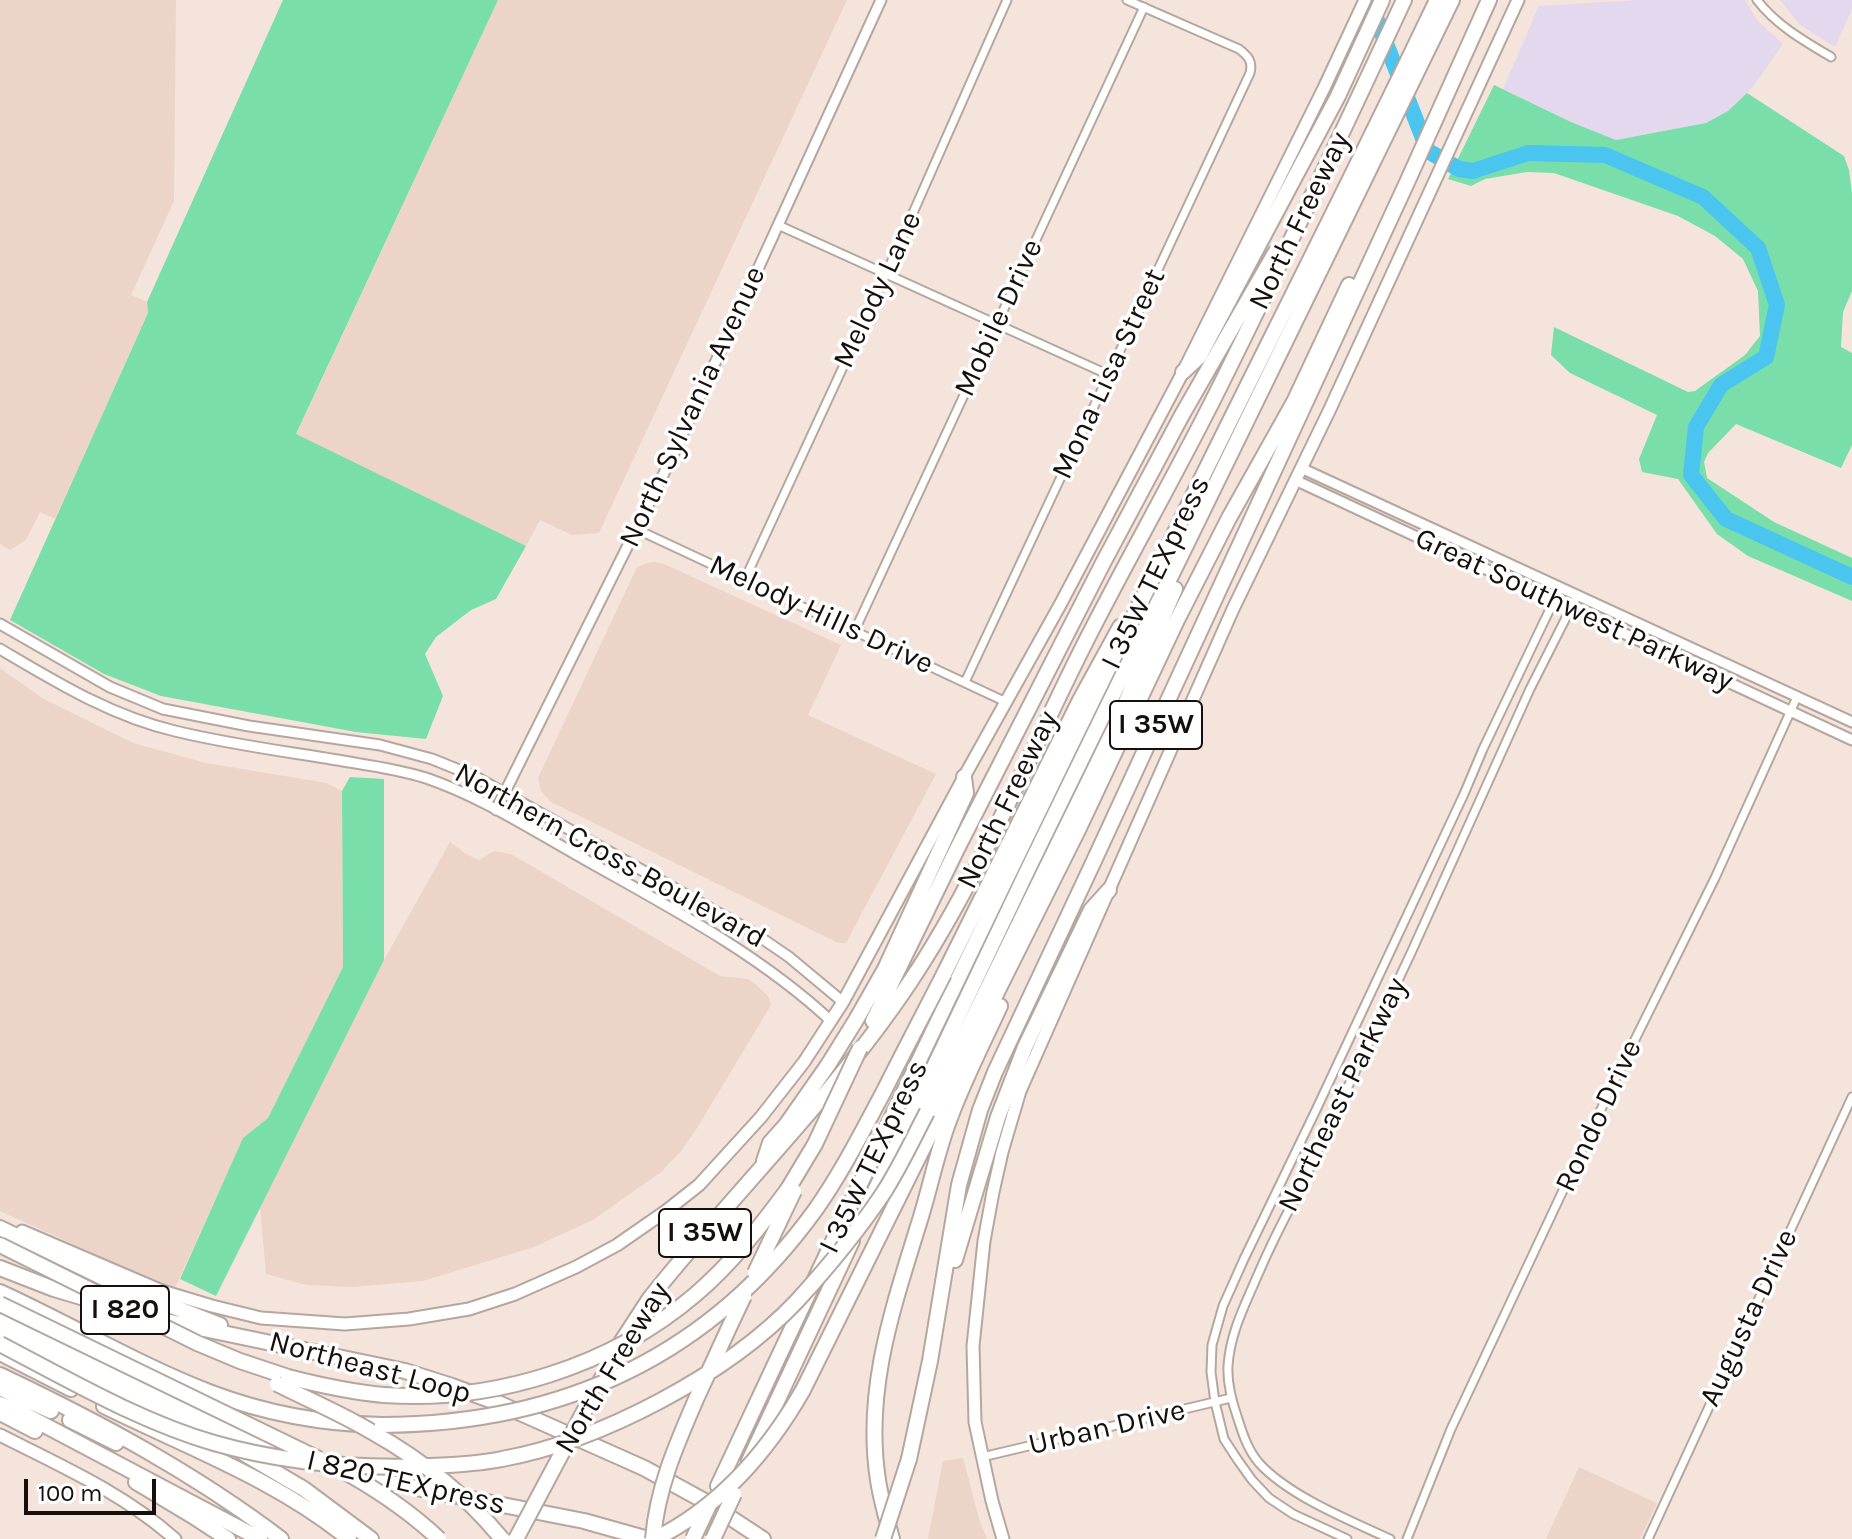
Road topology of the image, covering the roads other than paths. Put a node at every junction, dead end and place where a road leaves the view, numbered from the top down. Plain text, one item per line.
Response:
1 (881, 0) edge
2 (1007, 0) edge
3 (1127, 0) edge
4 (1365, 0) edge
5 (1382, 0) edge
6 (1437, 0) edge
7 (1452, 0) edge
8 (1489, 0) edge
9 (1518, 0) edge
10 (1757, 0) edge
11 (1403, 2) edge
12 (1144, 7) junction
13 (1831, 57) dead end
14 (1408, 182) junction
15 (1302, 218) junction
16 (778, 225) junction
17 (886, 274) junction
18 (997, 323) junction
19 (1183, 372) junction
20 (1109, 375) junction
21 (1251, 415) junction
22 (1301, 468) junction
23 (1295, 480) junction
24 (636, 529) junction
25 (1156, 574) junction
26 (745, 579) junction
27 (1560, 588) junction
28 (1577, 596) junction
29 (1554, 601) junction
30 (1572, 609) junction
31 (0, 624) edge
32 (855, 630) junction
33 (0, 649) edge
34 (965, 682) junction
35 (110, 687) junction
36 (1797, 697) junction
37 (1006, 702) junction
38 (104, 706) junction
39 (1790, 711) junction
40 (1852, 722) edge
41 (1852, 740) edge
42 (1483, 749) junction
43 (1500, 756) junction
44 (964, 777) junction
45 (504, 792) junction
46 (496, 810) junction
47 (662, 881) junction
48 (1109, 890) junction
49 (651, 897) junction
50 (1037, 912) junction
51 (843, 1002) junction
52 (831, 1021) junction
53 (1353, 1032) junction
54 (1369, 1040) junction
55 (1852, 1097) edge
56 (815, 1144) junction
57 (761, 1169) junction
58 (1278, 1190) junction
59 (1296, 1197) junction
60 (0, 1222) edge
61 (0, 1228) edge
62 (0, 1245) edge
63 (0, 1268) edge
64 (944, 1277) junction
65 (0, 1292) edge
66 (0, 1304) edge
67 (0, 1318) edge
68 (0, 1331) edge
69 (254, 1338) junction
70 (197, 1343) junction
71 (0, 1344) edge
72 (0, 1353) edge
73 (0, 1375) edge
74 (0, 1388) edge
75 (1231, 1398) junction
76 (1215, 1402) junction
77 (0, 1404) edge
78 (0, 1413) edge
79 (0, 1435) edge
80 (154, 1455) junction
81 (982, 1457) junction
82 (175, 1539) edge
83 (228, 1539) edge
84 (260, 1539) edge
85 (281, 1539) edge
86 (349, 1539) edge
87 (371, 1539) edge
88 (439, 1539) edge
89 (502, 1539) edge
90 (516, 1539) edge
91 (652, 1539) edge
92 (693, 1539) edge
93 (713, 1539) edge
94 (763, 1539) edge
95 (883, 1539) edge
96 (892, 1539) edge
97 (1003, 1539) edge
98 (1347, 1539) edge
99 (1390, 1539) edge
100 (1407, 1539) edge
101 (1648, 1539) edge

1 - 16 street, North Sylvania Avenue
2 - 17 street, Melody Lane
3 - 12 street
4 - 19 main road, North Freeway
5 - 19 highway
6 - 25 highway, I 35W TEXpress
7 - 21 highway, I 35W TEXpress
8 - 14 highway, I 35W
9 - 22 main road
10 - 13 street
11 - 15 highway, North Freeway / I 35W
12 - 18 street, Mobile Drive
12 - 20 street, Mona Lisa Street
14 - 50 highway
14 - 64 highway, I 35W
15 - 56 highway, bridge
15 - 57 highway, North Freeway / I 35W
16 - 17 street
16 - 24 street, North Sylvania Avenue
17 - 18 street
17 - 26 street, Melody Lane
18 - 20 street
18 - 32 street, Mobile Drive
19 - 37 main road, North Freeway
20 - 34 street, Mona Lisa Street
21 - 71 highway, bridge
21 - 93 highway, I 35W TEXpress, bridge
22 - 23 main road
22 - 27 street, Great Southwest Parkway
23 - 29 street, Great Southwest Parkway
23 - 48 main road
24 - 26 street, Melody Hills Drive
24 - 45 street, North Sylvania Avenue
25 - 65 highway, bridge
25 - 92 highway, I 35W TEXpress, bridge
26 - 32 street, Melody Hills Drive
27 - 28 street, Great Southwest Parkway
27 - 29 street, Northeast Parkway
28 - 30 street, Northeast Parkway
28 - 36 street, Great Southwest Parkway
29 - 30 street, Great Southwest Parkway
29 - 42 street, Northeast Parkway
30 - 39 street, Great Southwest Parkway
30 - 43 street, Northeast Parkway
31 - 35 street, Northern Cross Boulevard
32 - 34 street, Melody Hills Drive
33 - 38 street, Northern Cross Boulevard
34 - 37 street, Melody Hills Drive
35 - 38 street
35 - 45 street, Northern Cross Boulevard
36 - 39 street, Rondo Drive
36 - 40 street, Great Southwest Parkway
37 - 44 main road, North Freeway
38 - 46 street, Northern Cross Boulevard
39 - 41 street, Great Southwest Parkway
39 - 100 street, Rondo Drive
42 - 43 street
42 - 53 street, Northeast Parkway
43 - 54 street, Northeast Parkway
44 - 51 main road, North Freeway
44 - 57 highway
45 - 46 street, North Sylvania Avenue
45 - 47 street, Northern Cross Boulevard
46 - 49 street, Northern Cross Boulevard
47 - 49 street
47 - 51 street, Northern Cross Boulevard
48 - 64 highway
48 - 81 main road
49 - 52 street, Northern Cross Boulevard
50 - 91 highway, bridge
50 - 96 highway
51 - 52 main road, North Freeway
52 - 60 main road, North Freeway
53 - 54 street
53 - 58 street, Northeast Parkway
54 - 59 street, Northeast Parkway
55 - 101 street, Augusta Drive
56 - 70 highway, bridge
56 - 91 highway, bridge
57 - 90 highway, North Freeway / I 35W, bridge
58 - 59 street
58 - 76 street, Northeast Parkway
59 - 75 street, Northeast Parkway
61 - 69 highway
62 - 70 highway, bridge
63 - 69 highway, Northeast Loop / I 820
64 - 95 highway, I 35W, bridge
66 - 88 highway, bridge
67 - 91 highway, I 820 TEXpress
68 - 87 highway, I 820 TEXpress
69 - 94 highway, Northeast Loop / I 820
70 - 89 highway, bridge
72 - 86 highway, bridge
73 - 80 highway
74 - 80 highway
75 - 76 street, Urban Drive
75 - 99 street, Northeast Parkway
76 - 81 street, Urban Drive
76 - 98 street, Northeast Parkway
77 - 84 highway
78 - 83 highway
79 - 82 main road
80 - 85 highway
81 - 97 main road

